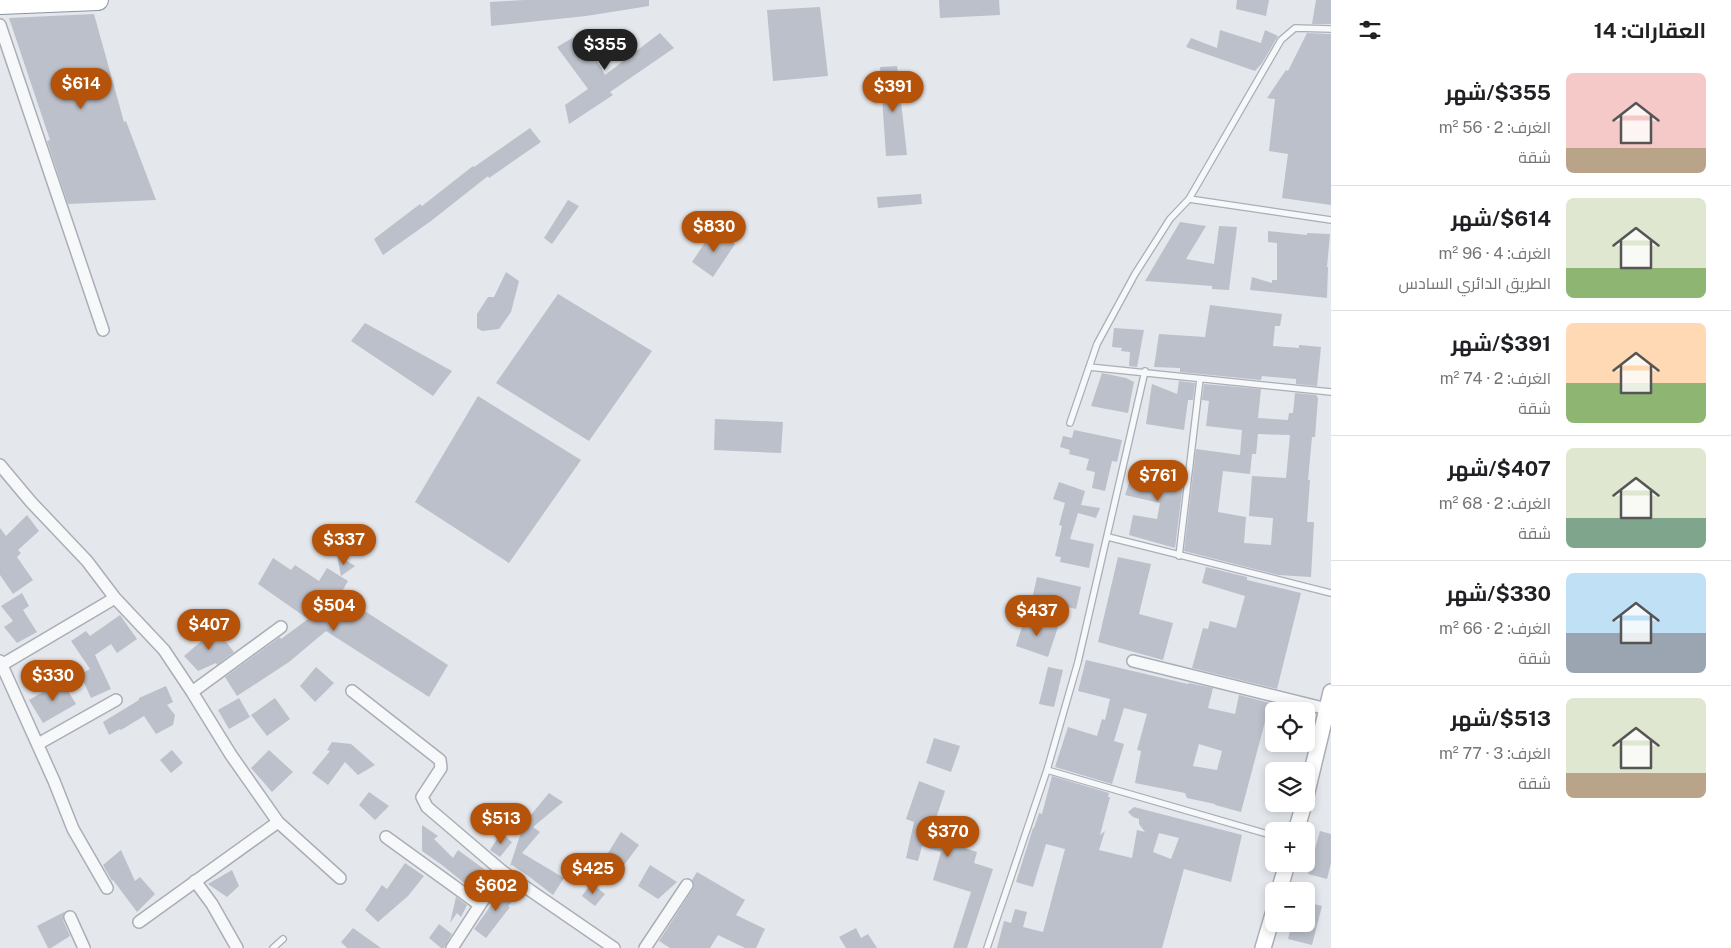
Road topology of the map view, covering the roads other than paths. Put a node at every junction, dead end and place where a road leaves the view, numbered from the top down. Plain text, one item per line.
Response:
1 (98, 0) edge
2 (0, 4) edge
3 (0, 25) edge
4 (1331, 29) edge
5 (1189, 199) junction
6 (1331, 220) edge
7 (103, 330) dead end
8 (1089, 366) junction
9 (1145, 371) junction
10 (1200, 379) junction
11 (1331, 392) edge
12 (1070, 423) dead end
13 (0, 465) edge
14 (1108, 537) junction
15 (1179, 556) junction
16 (1331, 593) edge
17 (115, 598) junction
18 (281, 627) dead end
19 (1133, 661) dead end
20 (0, 664) edge
21 (352, 691) dead end
22 (192, 692) junction
23 (1331, 692) edge
24 (116, 700) dead end
25 (1327, 709) junction
26 (38, 744) junction
27 (1314, 762) edge
28 (1047, 770) junction
29 (278, 822) junction
30 (1265, 833) edge
31 (386, 837) dead end
32 (502, 872) junction
33 (340, 878) dead end
34 (196, 881) junction
35 (687, 885) dead end
36 (107, 888) dead end
37 (480, 905) junction
38 (70, 917) dead end
39 (139, 922) dead end
40 (1268, 932) edge
41 (282, 940) dead end
42 (84, 948) edge
43 (237, 948) edge
44 (273, 948) edge
45 (452, 948) edge
46 (614, 948) edge
47 (645, 948) edge
48 (987, 948) edge
49 (1263, 948) edge

1 - 2 highway
3 - 7 street
4 - 5 lane
5 - 6 lane
5 - 8 lane
8 - 9 lane
8 - 12 lane
9 - 10 lane
9 - 14 lane
10 - 11 lane
10 - 15 lane
13 - 17 street
14 - 15 lane
14 - 28 lane
15 - 16 lane
17 - 20 street
17 - 22 street
18 - 22 street
19 - 25 street
20 - 26 street
21 - 32 street
22 - 29 street
23 - 25 main road
24 - 26 street
25 - 27 main road
26 - 36 street
28 - 30 lane
28 - 48 lane
29 - 33 street
29 - 34 street
31 - 37 street
32 - 37 street
32 - 46 street
34 - 39 street
34 - 43 street
35 - 47 street
37 - 45 street
38 - 42 street
40 - 49 main road
41 - 44 lane

